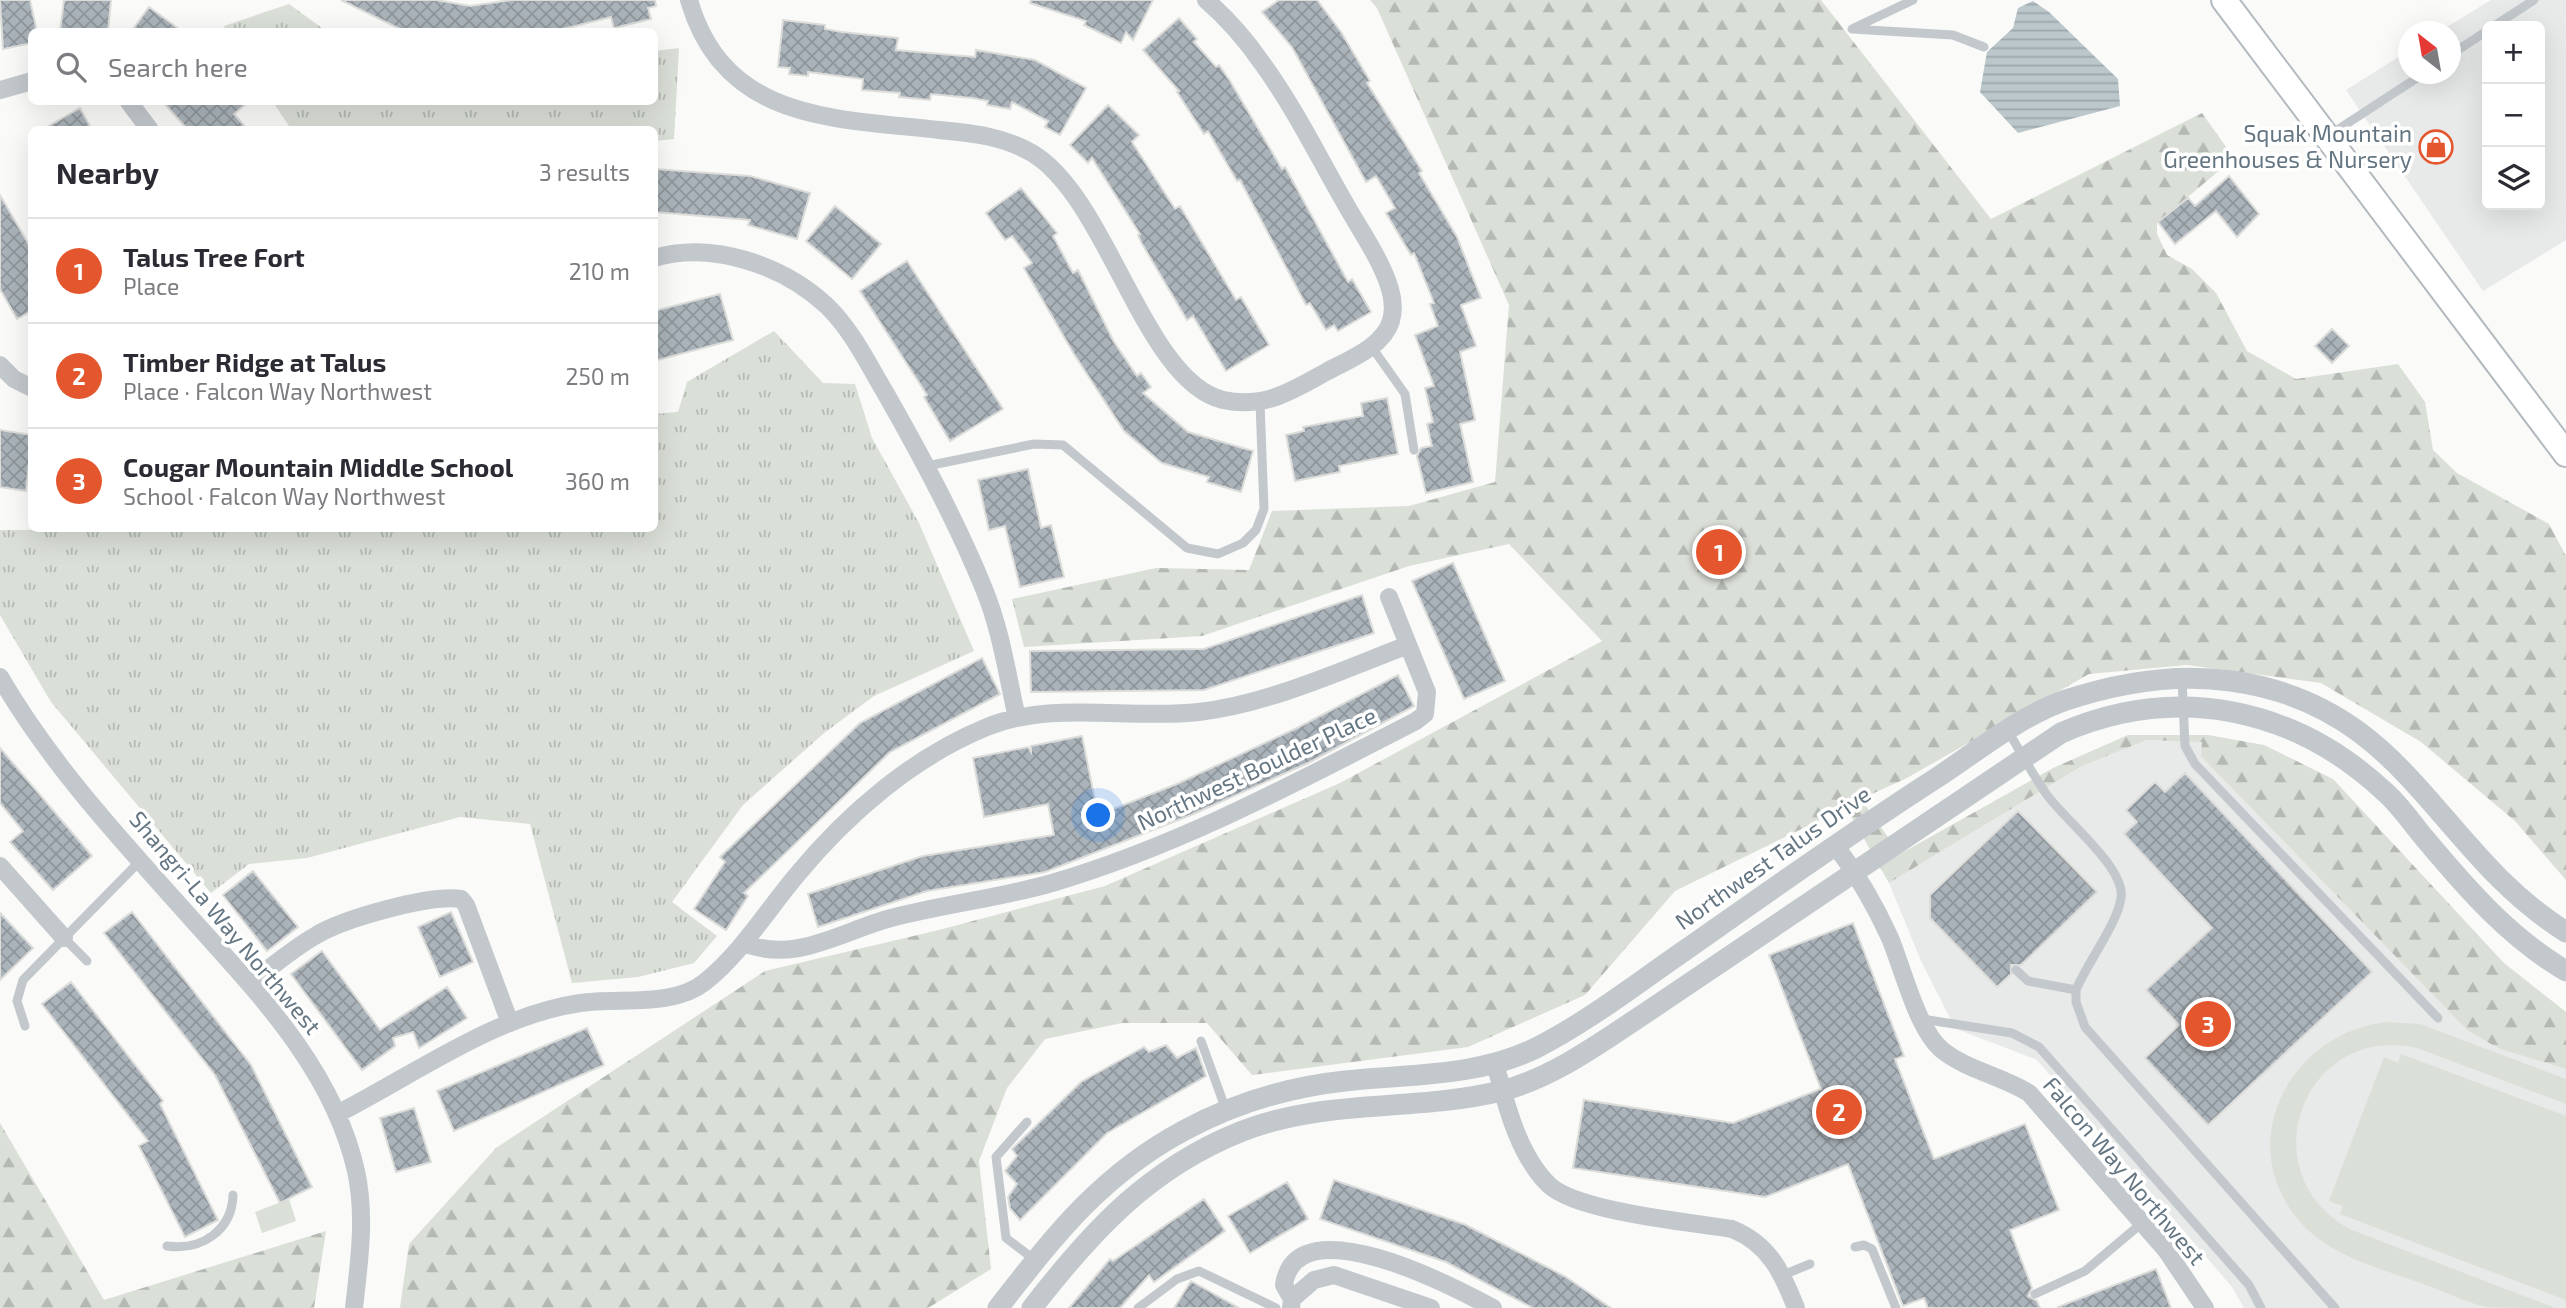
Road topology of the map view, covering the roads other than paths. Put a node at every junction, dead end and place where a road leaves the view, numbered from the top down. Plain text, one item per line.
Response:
1 (689, 0) edge
2 (1206, 0) edge
3 (1913, 0) edge
4 (2224, 0) edge
5 (2534, 0) edge
6 (2502, 21) edge
7 (2482, 34) edge
8 (1984, 47) dead end
9 (2461, 48) edge
10 (28, 82) edge
11 (2408, 84) edge
12 (0, 90) edge
13 (131, 105) edge
14 (147, 126) edge
15 (2326, 137) junction
16 (658, 258) edge
17 (1371, 346) junction
18 (0, 365) edge
19 (28, 386) edge
20 (1260, 403) junction
21 (1414, 450) dead end
22 (2566, 454) edge
23 (927, 466) junction
24 (1389, 597) dead end
25 (1408, 645) junction
26 (0, 677) edge
27 (2182, 679) junction
28 (2183, 705) junction
29 (1017, 718) junction
30 (2008, 731) junction
31 (2024, 757) junction
32 (1835, 845) junction
33 (140, 861) junction
34 (0, 866) edge
35 (1856, 873) junction
36 (2566, 932) edge
37 (64, 938) junction
38 (744, 943) junction
39 (87, 961) dead end
40 (2015, 970) dead end
41 (2566, 971) edge
42 (249, 984) junction
43 (2077, 990) junction
44 (2438, 1018) dead end
45 (1922, 1019) junction
46 (510, 1023) junction
47 (25, 1026) dead end
48 (1200, 1041) dead end
49 (1494, 1063) junction
50 (1502, 1091) junction
51 (1226, 1110) junction
52 (337, 1114) junction
53 (1027, 1122) dead end
54 (233, 1195) dead end
55 (2142, 1223) junction
56 (167, 1246) dead end
57 (1855, 1247) dead end
58 (1035, 1260) junction
59 (1810, 1264) dead end
60 (1783, 1275) junction
61 (2035, 1294) dead end
62 (1286, 1305) edge
63 (354, 1308) edge
64 (998, 1308) edge
65 (1032, 1308) edge
66 (1138, 1308) edge
67 (1431, 1308) edge
68 (1493, 1308) edge
69 (1796, 1308) edge
70 (1896, 1308) edge
71 (2205, 1308) edge
72 (2262, 1308) edge
73 (2335, 1308) edge

1 - 20 street
2 - 17 street
3 - 8 lane
4 - 15 main road
5 - 6 lane
7 - 9 lane
10 - 12 street
11 - 15 lane
13 - 14 street
15 - 22 main road
16 - 23 street
17 - 20 street
17 - 21 lane
18 - 19 street
20 - 23 lane
23 - 29 street
24 - 25 street, Northwest Boulder Place
25 - 29 street
25 - 38 street, Northwest Boulder Place
26 - 33 street, Shangri-La Way Northwest
27 - 28 lane
27 - 30 street, Northwest Talus Drive
27 - 36 street, Northwest Talus Drive
28 - 31 street
28 - 41 street
28 - 44 lane
29 - 38 street
30 - 31 lane
30 - 32 street, Northwest Talus Drive
31 - 35 street
31 - 43 lane
32 - 35 street, Falcon Way Northwest
32 - 49 street, Northwest Talus Drive
33 - 37 lane
33 - 42 street, Shangri-La Way Northwest
34 - 37 street
35 - 45 street, Falcon Way Northwest
35 - 50 street
37 - 39 lane
37 - 47 lane
38 - 46 street
40 - 43 lane
42 - 46 street
42 - 52 street, Shangri-La Way Northwest
43 - 73 lane
45 - 55 street, Falcon Way Northwest
45 - 72 lane
46 - 52 street
48 - 51 lane
49 - 50 street
49 - 51 street, Northwest Talus Drive
50 - 60 street
50 - 65 street
51 - 58 street, Northwest Talus Drive
52 - 63 street, Shangri-La Way Northwest
53 - 58 lane
54 - 56 lane
55 - 61 lane
55 - 71 street, Falcon Way Northwest
57 - 70 lane
58 - 64 street, Northwest Talus Drive
59 - 60 lane
60 - 69 street
62 - 66 lane
62 - 67 street
62 - 68 street

